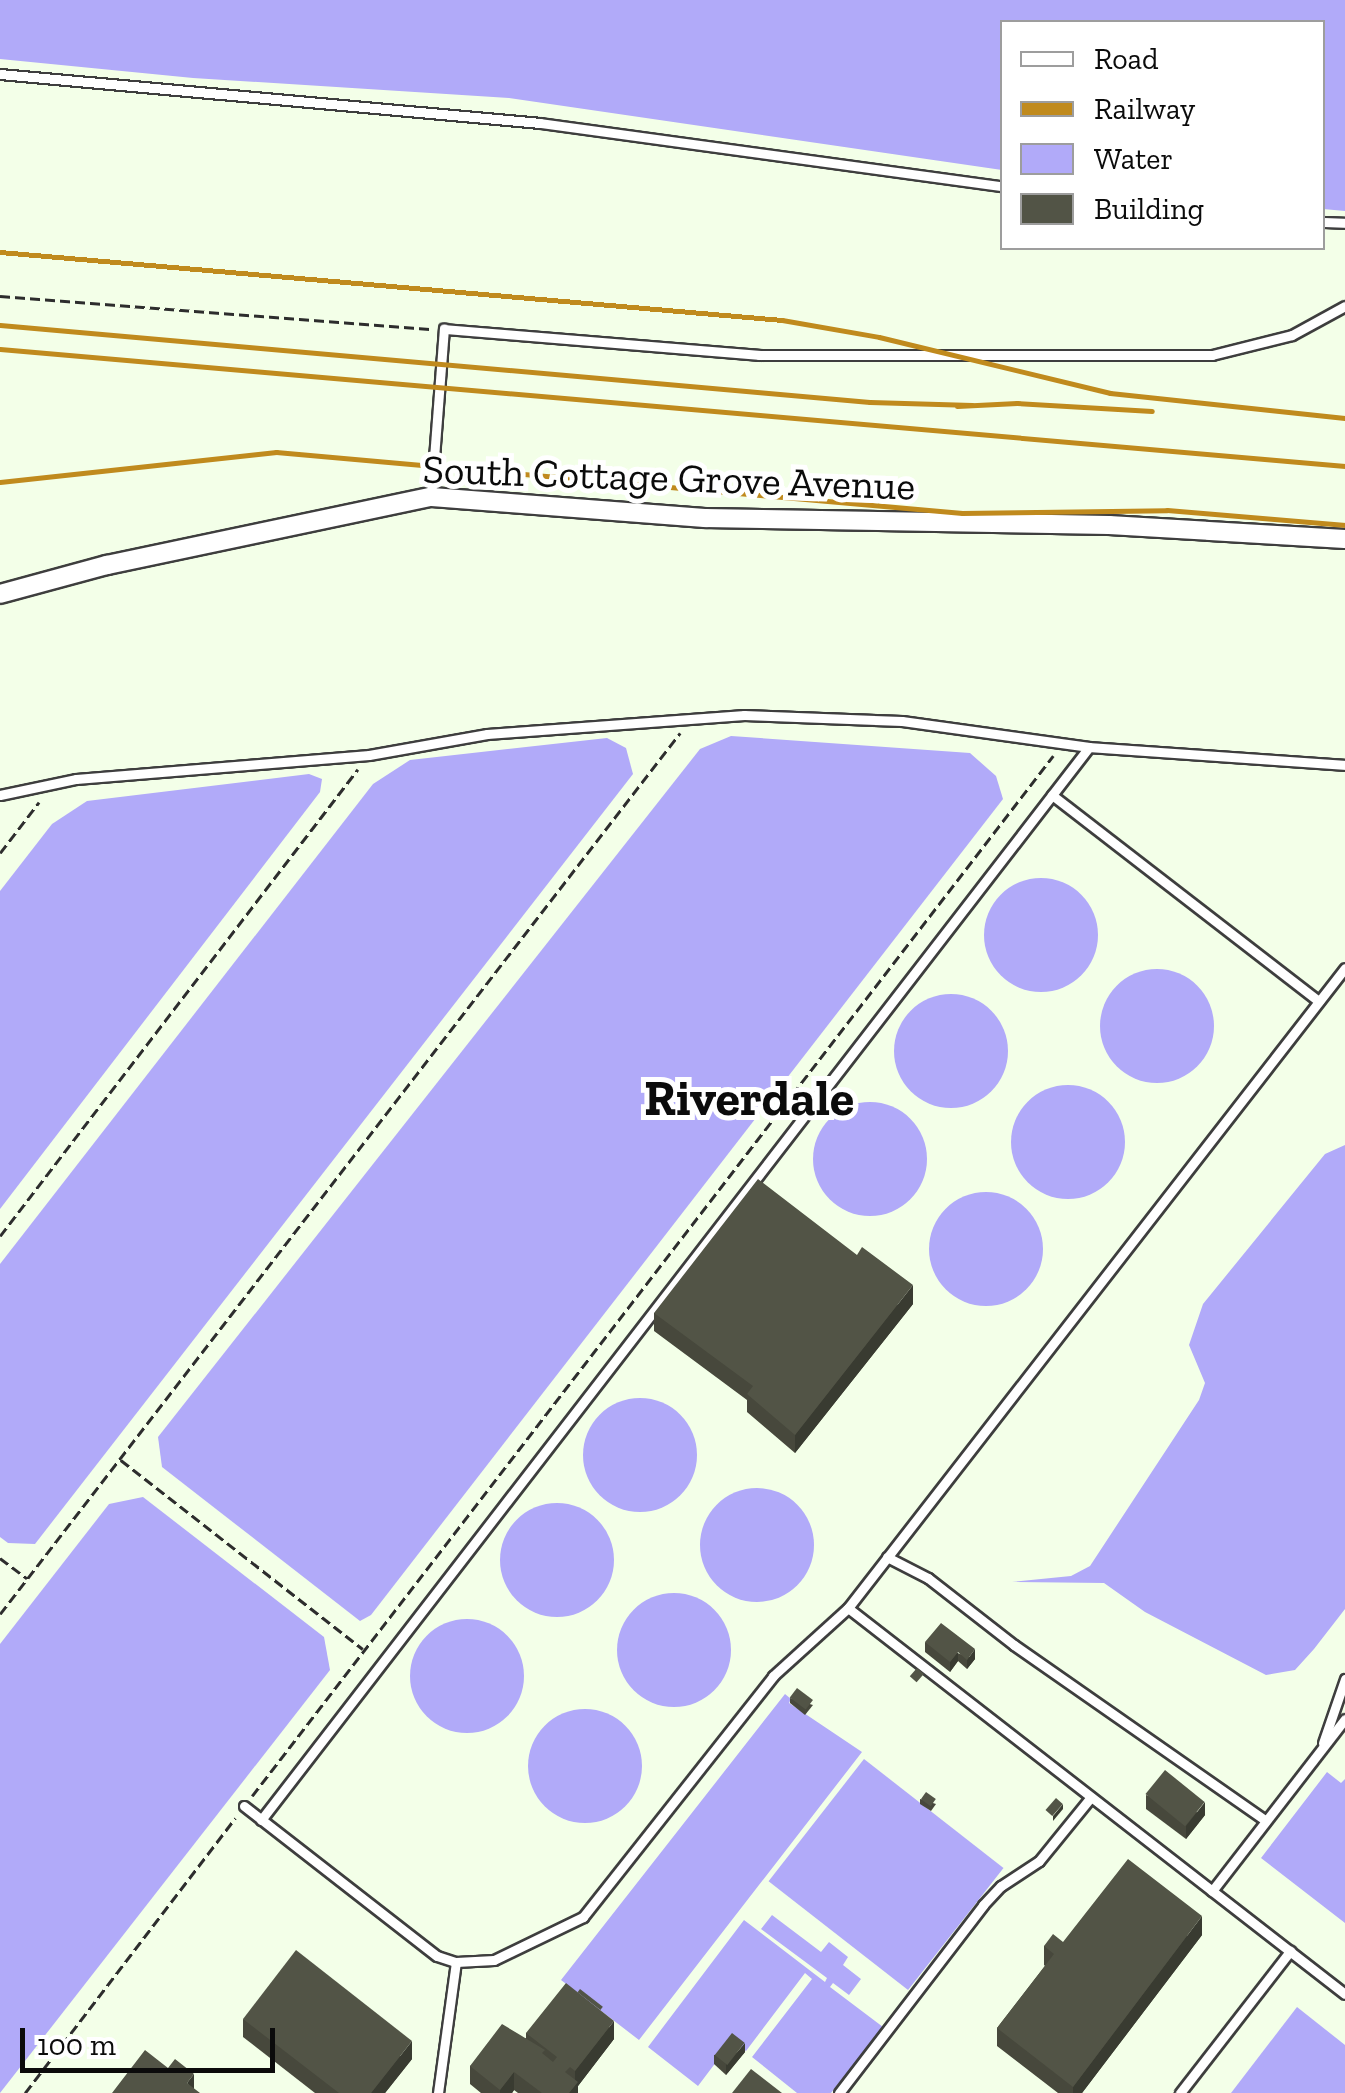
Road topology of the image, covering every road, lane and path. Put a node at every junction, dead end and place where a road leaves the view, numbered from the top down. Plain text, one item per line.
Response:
1 (0, 74) edge
2 (1000, 186) edge
3 (0, 296) edge
4 (1345, 306) edge
5 (444, 330) junction
6 (431, 497) junction
7 (1345, 539) edge
8 (0, 594) edge
9 (691, 719) junction
10 (1064, 744) junction
11 (1089, 747) junction
12 (369, 754) junction
13 (1345, 765) edge
14 (54, 782) junction
15 (0, 795) edge
16 (1052, 795) junction
17 (0, 853) edge
18 (1345, 968) edge
19 (1319, 1001) junction
20 (0, 1236) edge
21 (120, 1460) junction
22 (888, 1557) junction
23 (0, 1558) edge
24 (27, 1578) junction
25 (848, 1608) junction
26 (0, 1614) edge
27 (365, 1650) junction
28 (1345, 1679) edge
29 (1345, 1719) edge
30 (1321, 1750) junction
31 (1091, 1797) junction
32 (244, 1806) junction
33 (261, 1820) junction
34 (1266, 1822) junction
35 (1212, 1891) junction
36 (1290, 1951) junction
37 (456, 1962) junction
38 (1345, 1994) edge
39 (24, 2093) edge
40 (438, 2093) edge
41 (839, 2093) edge
42 (1180, 2093) edge

1 - 2 lane
3 - 5 path
4 - 5 lane
5 - 6 lane
6 - 7 street, South Cottage Grove Avenue
6 - 8 street, South Cottage Grove Avenue
9 - 10 lane
9 - 12 lane
9 - 21 path
10 - 11 lane
10 - 27 path
11 - 13 lane
11 - 16 lane
12 - 14 lane
12 - 20 path
14 - 15 lane
14 - 17 path
16 - 19 lane
16 - 33 lane
18 - 19 lane
19 - 22 lane
21 - 24 path
21 - 27 path
22 - 25 lane
22 - 34 lane
23 - 24 path
24 - 26 path
25 - 31 lane
25 - 37 lane
27 - 32 path
28 - 30 lane
29 - 30 lane
30 - 34 lane
31 - 35 lane
31 - 41 lane
32 - 33 lane
32 - 39 path
33 - 37 lane
34 - 35 lane
35 - 36 lane
36 - 38 lane
36 - 42 lane
37 - 40 lane

